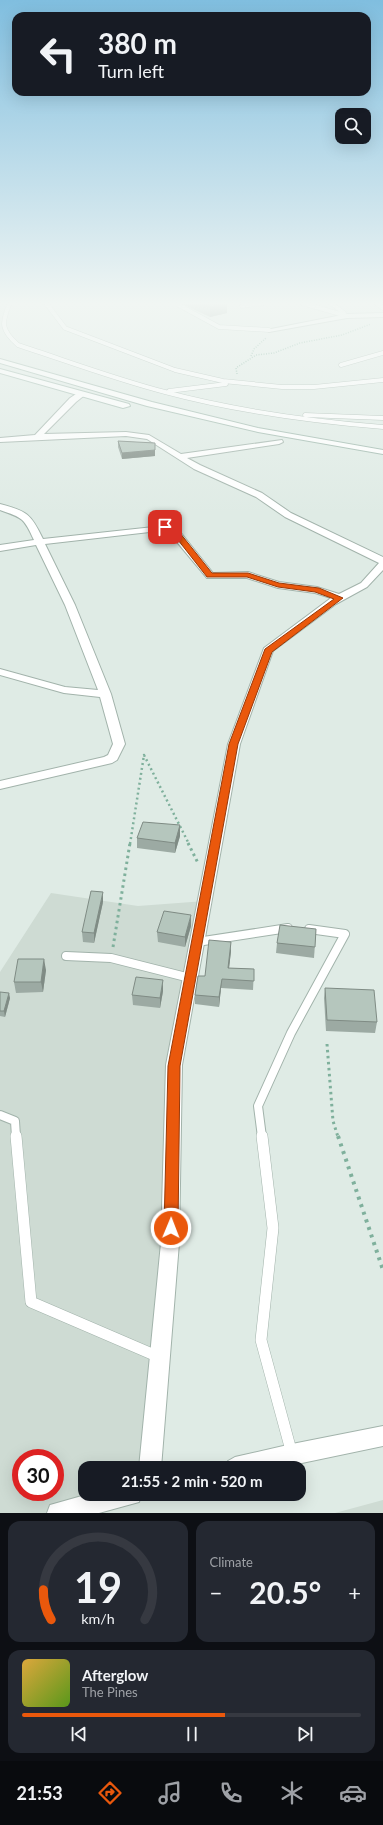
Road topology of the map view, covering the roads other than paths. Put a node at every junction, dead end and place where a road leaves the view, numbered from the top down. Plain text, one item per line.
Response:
1 (9, 374) edge
2 (44, 374) edge
3 (107, 374) edge
4 (192, 374) edge
5 (383, 380) edge
6 (237, 383) junction
7 (164, 392) junction
8 (82, 394) junction
9 (268, 413) junction
10 (383, 418) edge
11 (383, 427) edge
12 (37, 437) junction
13 (22, 438) junction
14 (0, 440) edge
15 (279, 442) junction
16 (0, 447) edge
17 (383, 452) edge
18 (181, 456) junction
19 (383, 460) edge
20 (0, 507) edge
21 (38, 542) junction
22 (0, 548) edge
23 (383, 562) edge
24 (340, 598) junction
25 (0, 672) edge
26 (105, 694) junction
27 (0, 784) edge
28 (197, 942) junction
29 (66, 956) dead end
30 (190, 978) junction
31 (0, 1115) edge
32 (159, 1358) junction
33 (383, 1436) edge
34 (292, 1454) junction
35 (151, 1461) edge
36 (264, 1461) edge
37 (104, 1501) edge
38 (58, 1513) edge

1 - 8 street
2 - 17 street
3 - 7 lane
4 - 6 lane
5 - 6 lane
6 - 7 lane
7 - 9 lane
8 - 12 street
8 - 15 street
9 - 10 lane
9 - 11 lane
12 - 13 street
12 - 18 street
13 - 14 street
13 - 16 street
15 - 18 street
15 - 19 street
18 - 23 street
20 - 21 street
21 - 22 street
21 - 24 street
21 - 26 street
23 - 24 street
24 - 28 street
25 - 26 street
26 - 27 street
28 - 30 street
28 - 34 lane
29 - 30 lane
30 - 32 street
31 - 32 lane
32 - 35 street
33 - 34 street
34 - 36 street
37 - 38 street

